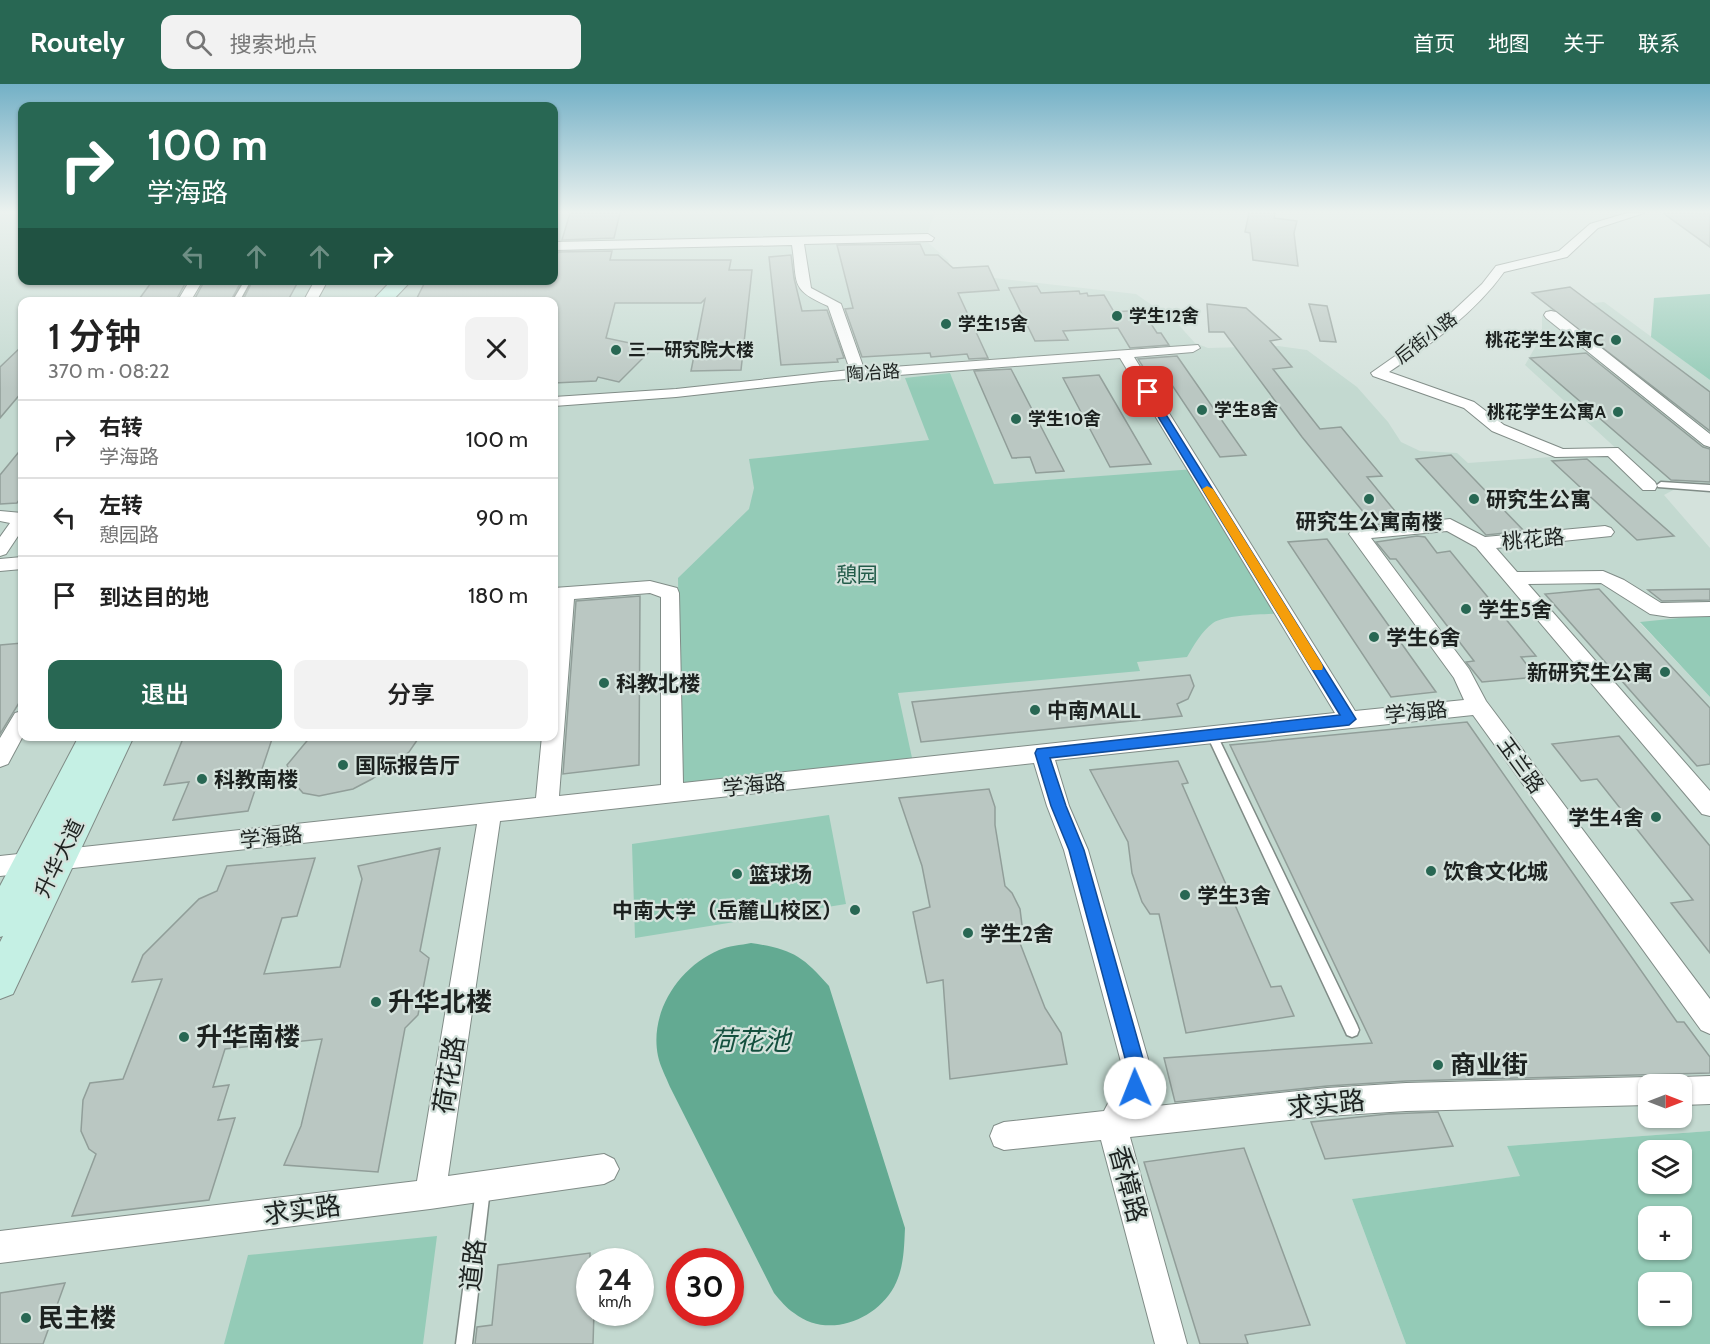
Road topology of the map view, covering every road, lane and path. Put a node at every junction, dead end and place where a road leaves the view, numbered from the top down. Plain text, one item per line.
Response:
1 (803, 272) edge
2 (1499, 272) edge
3 (388, 285) edge
4 (398, 285) edge
5 (378, 297) edge
6 (385, 297) edge
7 (1551, 315) dead end
8 (1193, 348) dead end
9 (1124, 353) junction
10 (858, 374) junction
11 (761, 384) junction
12 (558, 402) edge
13 (558, 410) edge
14 (1710, 442) edge
15 (1655, 486) joint
16 (1710, 488) edge
17 (0, 516) edge
18 (18, 518) edge
19 (18, 525) edge
20 (1605, 532) dead end
21 (1358, 534) joint
22 (1482, 543) junction
23 (0, 550) edge
24 (18, 563) edge
25 (0, 565) edge
26 (1511, 578) junction
27 (559, 594) edge
28 (1710, 609) edge
29 (558, 622) edge
30 (1478, 706) junction
31 (1349, 719) junction
32 (18, 726) edge
33 (1212, 735) junction
34 (92, 741) edge
35 (115, 741) edge
36 (553, 741) edge
37 (1042, 753) junction
38 (0, 758) edge
39 (672, 793) junction
40 (547, 807) junction
41 (1710, 807) edge
42 (490, 813) junction
43 (29, 863) edge
44 (0, 921) edge
45 (0, 981) edge
46 (1710, 1021) edge
47 (1352, 1030) dead end
48 (1710, 1090) edge
49 (1638, 1091) edge
50 (1692, 1091) edge
51 (1112, 1126) junction
52 (1004, 1136) dead end
53 (604, 1169) dead end
54 (483, 1187) junction
55 (430, 1194) junction
56 (0, 1247) edge
57 (464, 1344) edge
58 (1171, 1344) edge

1 - 10 street
2 - 15 street, 后街小路
3 - 5 street
4 - 6 street
7 - 14 street
8 - 9 street, 陶冶路
9 - 10 street, 陶冶路
9 - 31 street
10 - 11 street, 陶冶路
11 - 12 street, 陶冶路
11 - 13 street
15 - 16 lane
17 - 18 street
19 - 23 street
20 - 22 street, 桃花路
21 - 22 street, 桃花路
21 - 30 street, 玉兰路
22 - 26 street
24 - 25 street
26 - 28 street, 桃花路
26 - 41 street
27 - 29 street
27 - 39 street
30 - 31 street, 学海路
30 - 46 street, 玉兰路
31 - 33 street, 学海路
32 - 38 street
33 - 37 street, 学海路
33 - 47 lane
34 - 43 street, 升华大道
35 - 43 street, 升华大道
36 - 40 street
37 - 39 street, 学海路
37 - 51 street, 香樟路
39 - 40 street, 学海路
40 - 42 street, 学海路
42 - 43 street, 学海路
42 - 55 street, 荷花路
43 - 44 street, 升华大道
43 - 45 street, 升华大道
48 - 50 street
49 - 51 street, 求实路
51 - 52 street, 求实路
51 - 58 street, 香樟路
53 - 54 street, 求实路
54 - 55 street, 求实路
54 - 57 lane, 道路
55 - 56 street, 求实路

